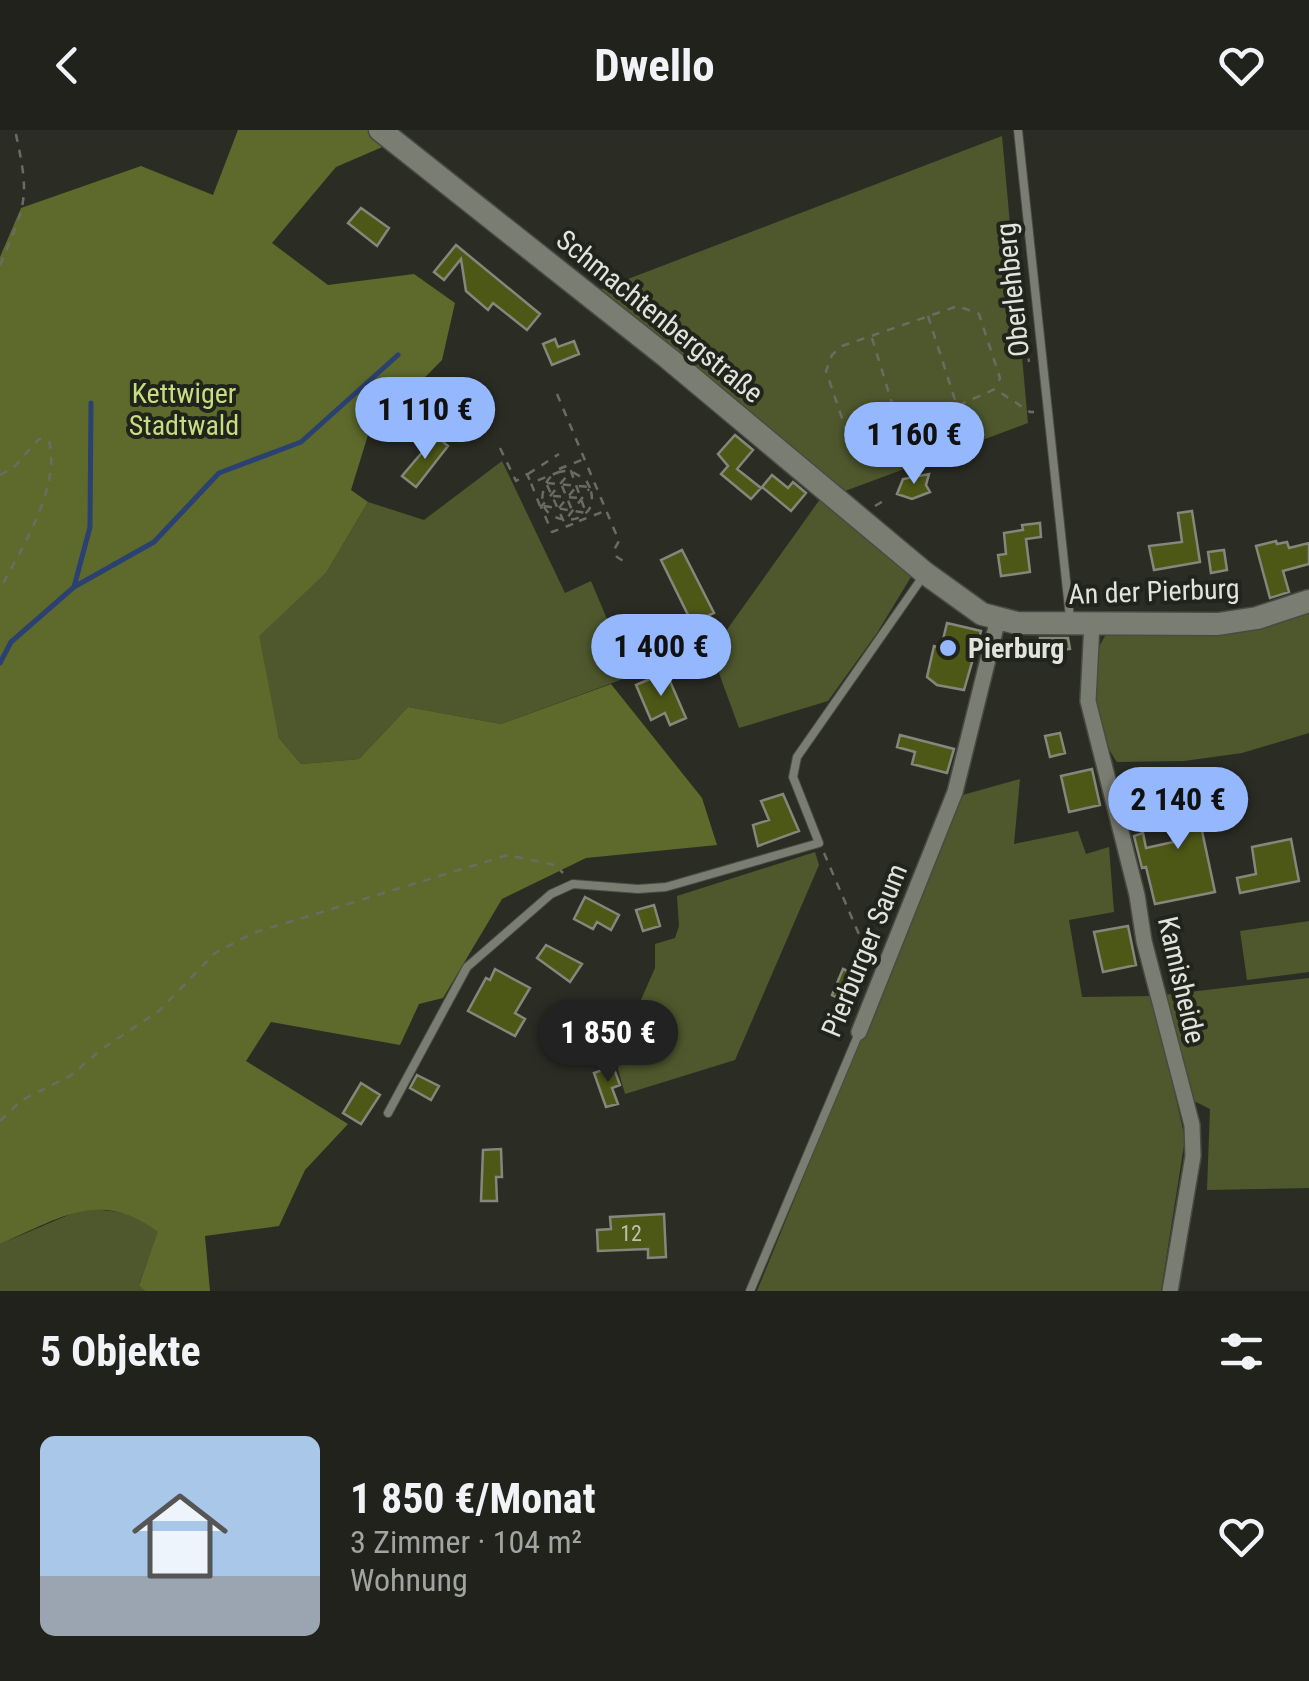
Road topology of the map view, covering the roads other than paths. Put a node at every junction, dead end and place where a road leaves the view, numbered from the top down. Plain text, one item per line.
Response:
1 (380, 130) edge
2 (1018, 130) edge
3 (925, 573) junction
4 (1309, 601) edge
5 (998, 619) junction
6 (1082, 623) junction
7 (859, 1032) joint
8 (388, 1113) dead end
9 (750, 1291) edge
10 (1170, 1291) edge

1 - 3 street, Schmachtenbergstraße
2 - 6 lane, Oberlehberg
3 - 5 street, Schmachtenbergstraße
3 - 8 lane
4 - 6 street, An der Pierburg
5 - 6 street, An der Pierburg
5 - 7 street, Pierburger Saum
6 - 10 street, Kamisheide
7 - 9 lane, Pierburger Saum

